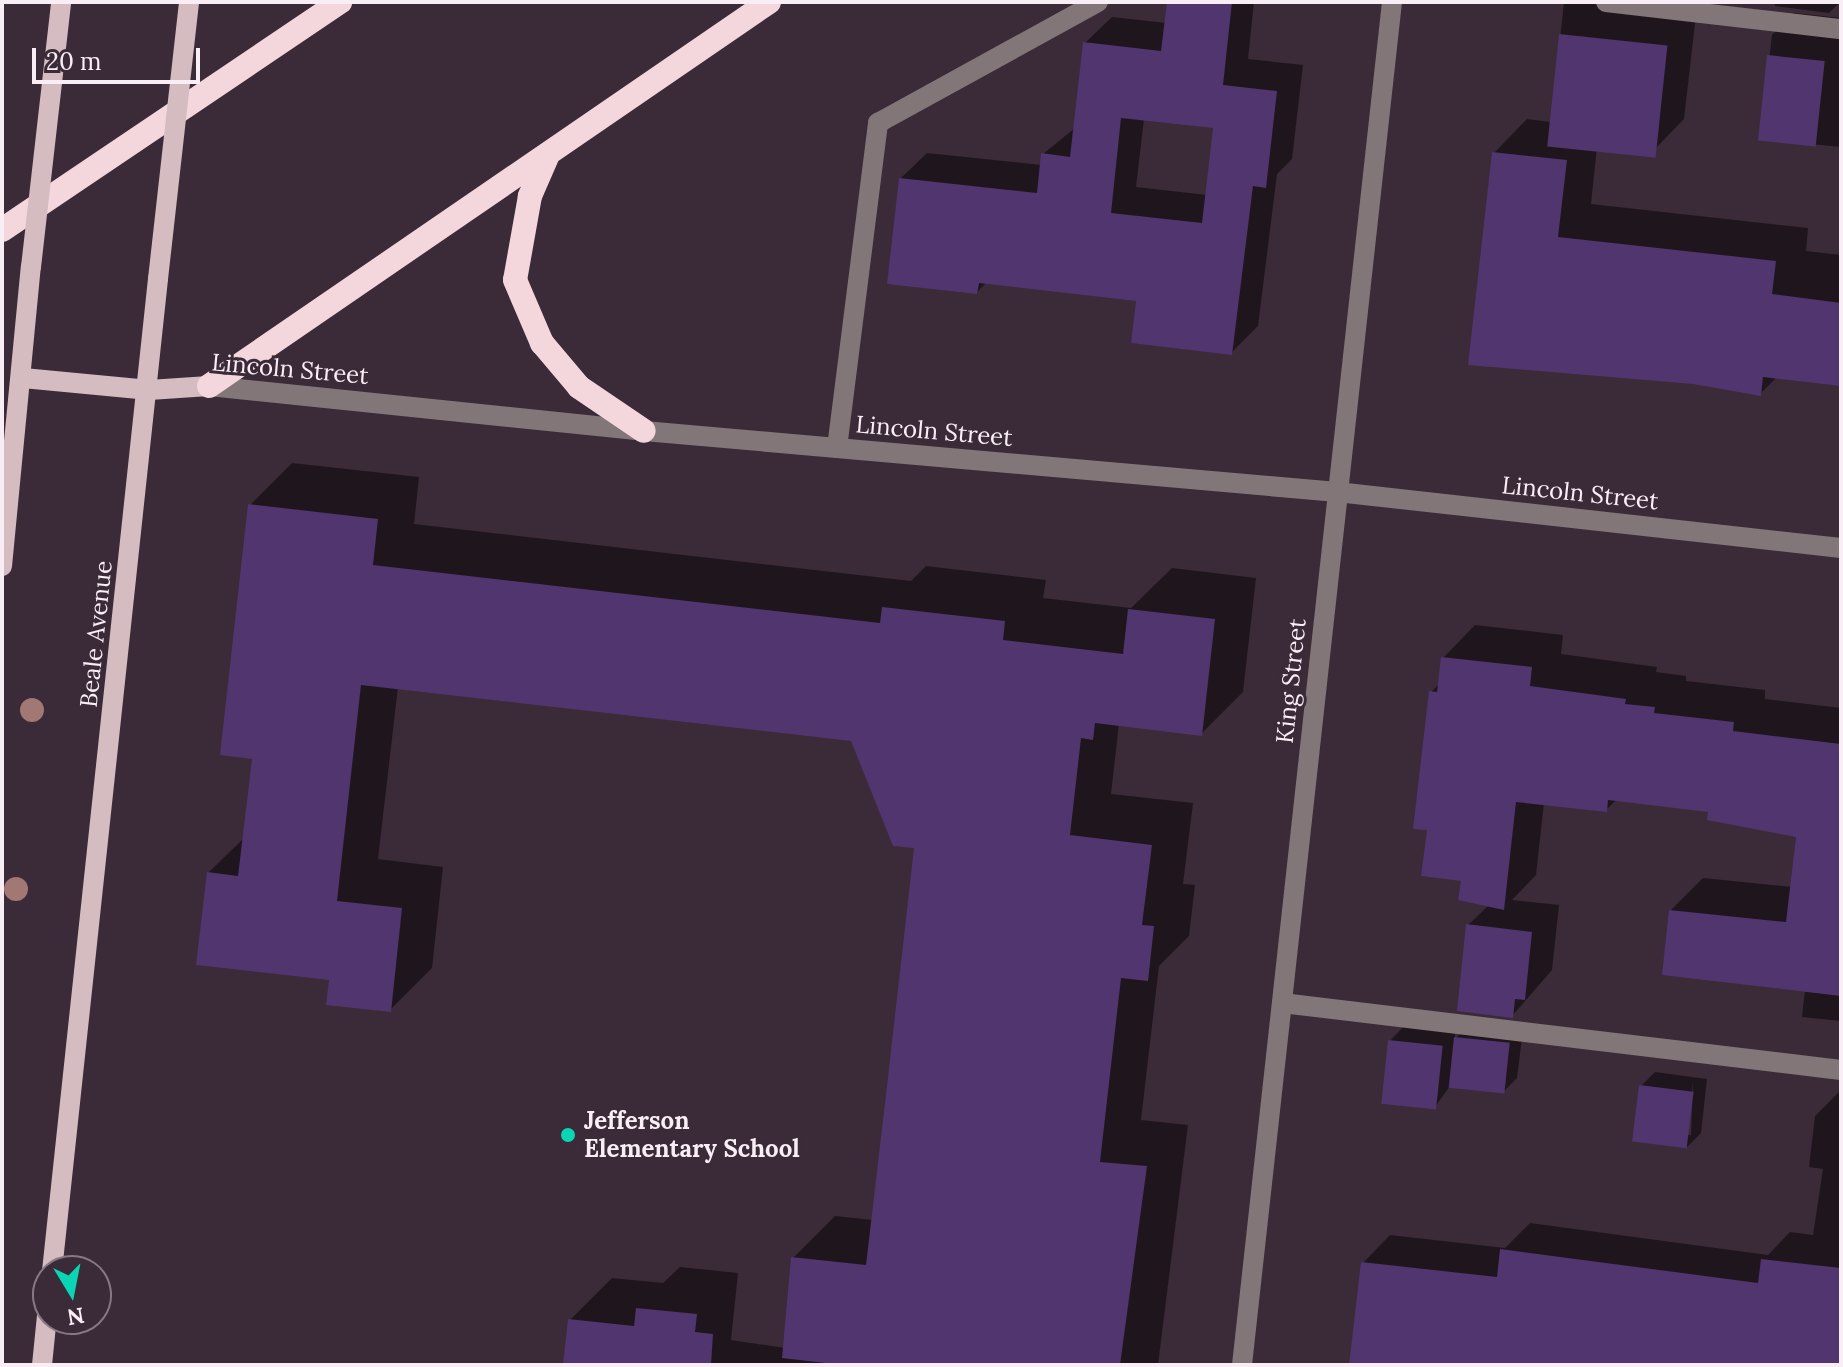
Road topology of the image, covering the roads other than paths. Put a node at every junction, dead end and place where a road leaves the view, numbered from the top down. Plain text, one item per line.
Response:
1 (61, 2) edge
2 (189, 2) edge
3 (340, 2) edge
4 (769, 2) edge
5 (1098, 2) edge
6 (1392, 2) edge
7 (1606, 2) edge
8 (1841, 29) edge
9 (547, 157) junction
10 (2, 230) edge
11 (23, 378) junction
12 (209, 386) junction
13 (149, 390) junction
14 (644, 431) junction
15 (837, 448) junction
16 (1337, 492) junction
17 (1841, 548) edge
18 (2, 566) edge
19 (1282, 1003) junction
20 (1841, 1070) edge
21 (54, 1255) edge
22 (45, 1335) edge
23 (42, 1365) edge
24 (1242, 1365) edge

1 - 11 main road, bridge
2 - 13 main road, Beale Avenue, bridge
3 - 10 highway
4 - 9 highway
5 - 15 street
6 - 16 street, King Street
7 - 8 street
9 - 12 highway
9 - 14 highway
11 - 13 main road, Lincoln Street
11 - 18 main road
12 - 13 main road, Lincoln Street
12 - 14 street, Lincoln Street
13 - 21 main road, Beale Avenue
14 - 15 street, Lincoln Street
15 - 16 street, Lincoln Street
16 - 17 street, Lincoln Street
16 - 19 street, King Street
19 - 20 street
19 - 24 street, King Street
22 - 23 main road

